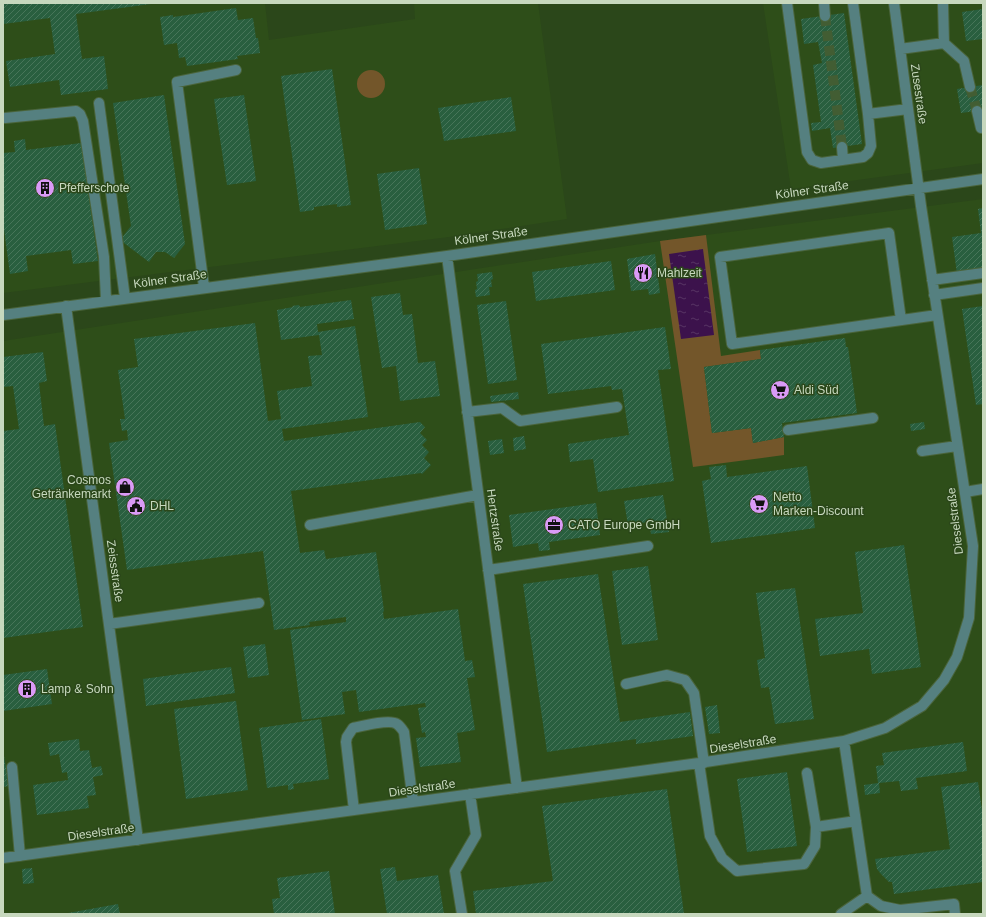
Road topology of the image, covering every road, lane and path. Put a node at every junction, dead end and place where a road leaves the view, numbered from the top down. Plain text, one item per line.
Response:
1 (787, 3) edge
2 (824, 3) edge
3 (853, 3) edge
4 (894, 3) edge
5 (943, 3) edge
6 (825, 16) tunnel mouth
7 (944, 43) junction
8 (900, 49) junction
9 (236, 70) dead end
10 (970, 87) tunnel mouth
11 (99, 102) dead end
12 (908, 109) junction
13 (976, 111) tunnel mouth
14 (868, 114) junction
15 (5, 118) dead end
16 (983, 127) edge
17 (842, 147) tunnel mouth
18 (843, 160) junction
19 (983, 179) edge
20 (919, 188) junction
21 (447, 256) junction
22 (983, 274) edge
23 (932, 280) junction
24 (204, 287) junction
25 (983, 288) edge
26 (934, 295) junction
27 (125, 298) junction
28 (106, 300) junction
29 (66, 306) junction
30 (3, 315) edge
31 (937, 315) junction
32 (901, 320) junction
33 (618, 406) dead end
34 (467, 412) junction
35 (873, 418) dead end
36 (788, 430) dead end
37 (957, 446) junction
38 (922, 451) dead end
39 (983, 489) edge
40 (965, 492) junction
41 (478, 495) junction
42 (310, 525) dead end
43 (648, 546) dead end
44 (488, 570) junction
45 (259, 603) dead end
46 (109, 624) junction
47 (626, 684) dead end
48 (844, 741) junction
49 (702, 763) junction
50 (12, 768) dead end
51 (807, 773) dead end
52 (517, 788) junction
53 (470, 794) junction
54 (413, 802) junction
55 (354, 810) junction
56 (856, 821) junction
57 (816, 828) junction
58 (138, 840) junction
59 (20, 856) junction
60 (3, 858) edge
61 (867, 896) junction
62 (880, 910) edge
63 (462, 914) edge
64 (841, 914) edge
65 (955, 914) edge

1 - 18 street
2 - 6 street
3 - 14 street
4 - 8 street, Zusestraße
5 - 7 street
7 - 8 street
7 - 10 street
8 - 12 street, Zusestraße
9 - 24 street
11 - 27 street
12 - 14 street
12 - 20 street, Zusestraße
13 - 16 street
14 - 18 street
15 - 28 street
17 - 18 street
19 - 20 street, Kölner Straße
20 - 21 street, Kölner Straße
20 - 23 street, Dieselstraße
21 - 24 street, Kölner Straße
21 - 34 street, Hertzstraße
22 - 23 street
23 - 26 street, Dieselstraße
24 - 27 street, Kölner Straße
25 - 26 street
26 - 31 street, Dieselstraße
27 - 28 street, Kölner Straße
28 - 29 street, Kölner Straße
29 - 30 street, Kölner Straße
29 - 46 street, Zeissstraße
31 - 32 street
31 - 37 street, Dieselstraße
32 - 32 street
33 - 34 street
34 - 41 street, Hertzstraße
35 - 36 street
37 - 38 street
37 - 40 street, Dieselstraße
39 - 40 street
40 - 48 street, Dieselstraße
41 - 42 street
41 - 44 street, Hertzstraße
43 - 44 street
44 - 52 street, Hertzstraße
45 - 46 street
46 - 58 street, Zeissstraße
47 - 49 street
48 - 49 street, Dieselstraße
48 - 56 street
49 - 52 street, Dieselstraße
49 - 57 street
50 - 59 street
51 - 57 street
52 - 53 street, Dieselstraße
53 - 54 street, Dieselstraße
53 - 63 street
54 - 55 street, Dieselstraße
54 - 55 street
55 - 58 street, Dieselstraße
56 - 57 street
56 - 61 street
58 - 59 street, Dieselstraße
59 - 60 street, Dieselstraße
61 - 62 street
61 - 64 street
62 - 65 street

